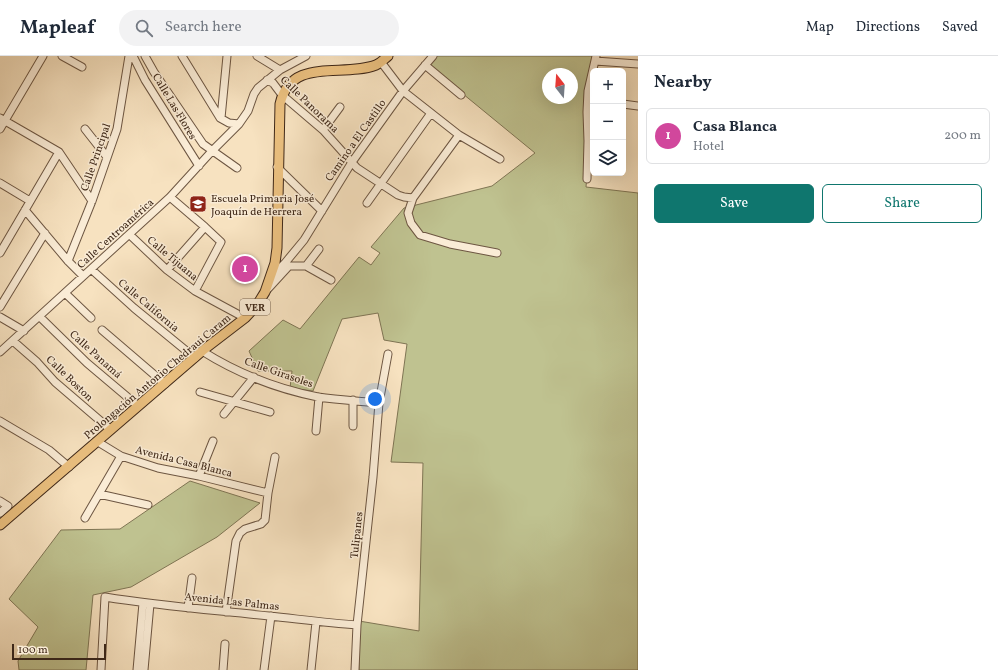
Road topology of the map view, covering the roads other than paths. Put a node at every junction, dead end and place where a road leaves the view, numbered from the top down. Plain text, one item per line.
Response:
1 (43, 56) edge
2 (62, 56) edge
3 (129, 56) edge
4 (133, 56) edge
5 (145, 56) edge
6 (182, 56) edge
7 (227, 56) edge
8 (257, 56) edge
9 (388, 56) edge
10 (433, 56) edge
11 (303, 57) edge
12 (595, 59) edge
13 (381, 62) junction
14 (638, 64) edge
15 (425, 65) junction
16 (82, 67) dead end
17 (280, 70) junction
18 (267, 80) junction
19 (590, 82) edge
20 (403, 91) junction
21 (168, 92) junction
22 (282, 95) junction
23 (461, 95) dead end
24 (157, 99) junction
25 (590, 101) edge
26 (626, 104) edge
27 (638, 106) edge
28 (340, 107) dead end
29 (431, 113) junction
30 (220, 118) junction
31 (2, 120) edge
32 (239, 124) junction
33 (0, 129) edge
34 (85, 129) dead end
35 (323, 130) junction
36 (459, 136) junction
37 (591, 140) edge
38 (590, 150) edge
39 (212, 151) junction
40 (58, 152) junction
41 (107, 157) junction
42 (500, 159) dead end
43 (352, 162) junction
44 (199, 166) junction
45 (278, 167) junction
46 (237, 168) dead end
47 (587, 179) dead end
48 (0, 183) edge
49 (380, 183) junction
50 (170, 197) junction
51 (412, 198) junction
52 (30, 201) junction
53 (92, 201) junction
54 (367, 203) dead end
55 (25, 210) junction
56 (322, 211) junction
57 (205, 227) junction
58 (45, 233) junction
59 (130, 235) junction
60 (319, 249) dead end
61 (0, 253) edge
62 (497, 253) dead end
63 (68, 261) junction
64 (287, 264) junction
65 (306, 266) junction
66 (91, 269) junction
67 (166, 270) junction
68 (83, 276) junction
69 (270, 277) junction
70 (331, 280) dead end
71 (195, 291) junction
72 (266, 292) junction
73 (65, 293) junction
74 (0, 307) edge
75 (40, 316) junction
76 (0, 317) edge
77 (91, 318) dead end
78 (245, 318) junction
79 (102, 330) dead end
80 (24, 331) junction
81 (13, 341) junction
82 (202, 351) junction
83 (0, 352) edge
84 (388, 354) dead end
85 (195, 358) junction
86 (254, 377) junction
87 (165, 384) junction
88 (200, 392) dead end
89 (319, 397) junction
90 (353, 400) junction
91 (232, 402) junction
92 (379, 403) junction
93 (138, 406) junction
94 (270, 412) dead end
95 (224, 414) dead end
96 (0, 421) edge
97 (353, 426) dead end
98 (111, 430) junction
99 (316, 431) dead end
100 (213, 441) dead end
101 (98, 442) junction
102 (121, 456) junction
103 (275, 457) dead end
104 (69, 467) junction
105 (199, 476) junction
106 (268, 493) junction
107 (99, 494) junction
108 (0, 501) edge
109 (148, 505) dead end
110 (0, 513) edge
111 (85, 518) dead end
112 (0, 525) edge
113 (192, 578) dead end
114 (147, 603) junction
115 (188, 608) junction
116 (226, 612) junction
117 (271, 616) junction
118 (316, 622) junction
119 (357, 625) junction
120 (225, 644) dead end
121 (101, 670) edge
122 (137, 670) edge
123 (144, 670) edge
124 (223, 670) edge
125 (264, 670) edge
126 (311, 670) edge
127 (355, 670) edge

1 - 31 street
2 - 16 street
3 - 41 street, Calle Principal
4 - 24 street, Calle Las Flores
5 - 21 street, Calle Las Flores
6 - 30 street
7 - 30 street
8 - 17 street
9 - 13 main road
10 - 15 street, Camino a El Castillo
11 - 17 street, Calle Centroamérica
12 - 14 street
13 - 20 street
13 - 22 main road
15 - 20 street, Camino a El Castillo
15 - 23 street
17 - 18 street, Calle Centroamérica
18 - 22 street, Calle Panorama
18 - 32 street, Calle Centroamérica
19 - 25 street
20 - 29 street
20 - 43 street, Camino a El Castillo
21 - 24 street
21 - 39 street, Calle Las Flores
22 - 35 street, Calle Panorama
22 - 45 main road, Prolongación Antonio Chedraui Caram / VER
24 - 44 street, Calle Las Flores
25 - 37 street
26 - 27 street
28 - 35 street
29 - 36 street
29 - 49 street
30 - 32 street
31 - 33 street
31 - 40 street
32 - 39 street, Calle Centroamérica
34 - 41 street
35 - 43 street, Calle Panorama
36 - 42 street
36 - 51 street
38 - 47 street
39 - 44 street, Calle Centroamérica
39 - 46 street, Calle Las Flores
40 - 52 street
40 - 53 street
41 - 53 street, Calle Principal
43 - 49 street, Calle Panorama
43 - 56 street, Camino a El Castillo
44 - 50 street, Calle Centroamérica
45 - 56 street
45 - 69 main road, Prolongación Antonio Chedraui Caram / VER
48 - 52 street
49 - 51 street, Calle Panorama
49 - 54 street
50 - 57 street
50 - 59 street, Calle Centroamérica
51 - 62 street
52 - 55 street
53 - 63 street, Calle Principal
55 - 58 street
55 - 61 street
56 - 64 street, Camino a El Castillo
57 - 67 street
57 - 71 street
58 - 63 street
58 - 74 street
59 - 66 street, Calle Centroamérica
59 - 67 street, Calle Tijuana
60 - 65 street
63 - 68 street
64 - 65 street
64 - 69 street, Camino a El Castillo
64 - 72 street, Camino a El Castillo
65 - 70 street
66 - 68 street, Calle Centroamérica
66 - 85 street, Calle California
67 - 71 street, Calle Tijuana
68 - 73 street, Calle Centroamérica
69 - 72 main road, Prolongación Antonio Chedraui Caram / VER
71 - 78 street, Calle Tijuana
72 - 78 main road, Prolongación Antonio Chedraui Caram / VER
73 - 75 street, Calle Centroamérica
73 - 77 street
75 - 80 street, Calle Centroamérica
75 - 93 street, Calle Panamá
76 - 80 street
78 - 82 main road, Prolongación Antonio Chedraui Caram / VER
79 - 87 street
80 - 81 street, Calle Centroamérica
81 - 83 street, Calle Centroamérica
81 - 98 street, Calle Boston
82 - 85 main road, Prolongación Antonio Chedraui Caram / VER
82 - 86 street, Calle Girasoles
84 - 92 street, Tulipanes
85 - 87 main road, Prolongación Antonio Chedraui Caram / VER
86 - 89 street, Calle Girasoles
86 - 91 street
87 - 93 main road, Prolongación Antonio Chedraui Caram / VER
88 - 91 street
89 - 90 street, Calle Girasoles
89 - 99 street
90 - 92 street, Calle Girasoles
90 - 97 street
91 - 94 street
91 - 95 street
92 - 119 street, Tulipanes
93 - 98 main road, Prolongación Antonio Chedraui Caram / VER
96 - 104 street
98 - 101 main road, Prolongación Antonio Chedraui Caram / VER
100 - 105 street
101 - 102 street, Avenida Casa Blanca
101 - 104 main road, Prolongación Antonio Chedraui Caram / VER
102 - 105 street, Avenida Casa Blanca
102 - 107 street
103 - 106 street
104 - 112 main road, Prolongación Antonio Chedraui Caram / VER
105 - 106 street, Avenida Casa Blanca
106 - 116 street
107 - 109 street
107 - 111 street
108 - 110 street
113 - 115 street
114 - 115 street, Avenida Las Palmas
114 - 121 street, Avenida Las Palmas
114 - 122 street
114 - 123 street
115 - 116 street, Avenida Las Palmas
116 - 117 street, Avenida Las Palmas
117 - 118 street, Avenida Las Palmas
117 - 125 street
118 - 119 street, Avenida Las Palmas
118 - 126 street
119 - 127 street, Tulipanes
120 - 124 street

